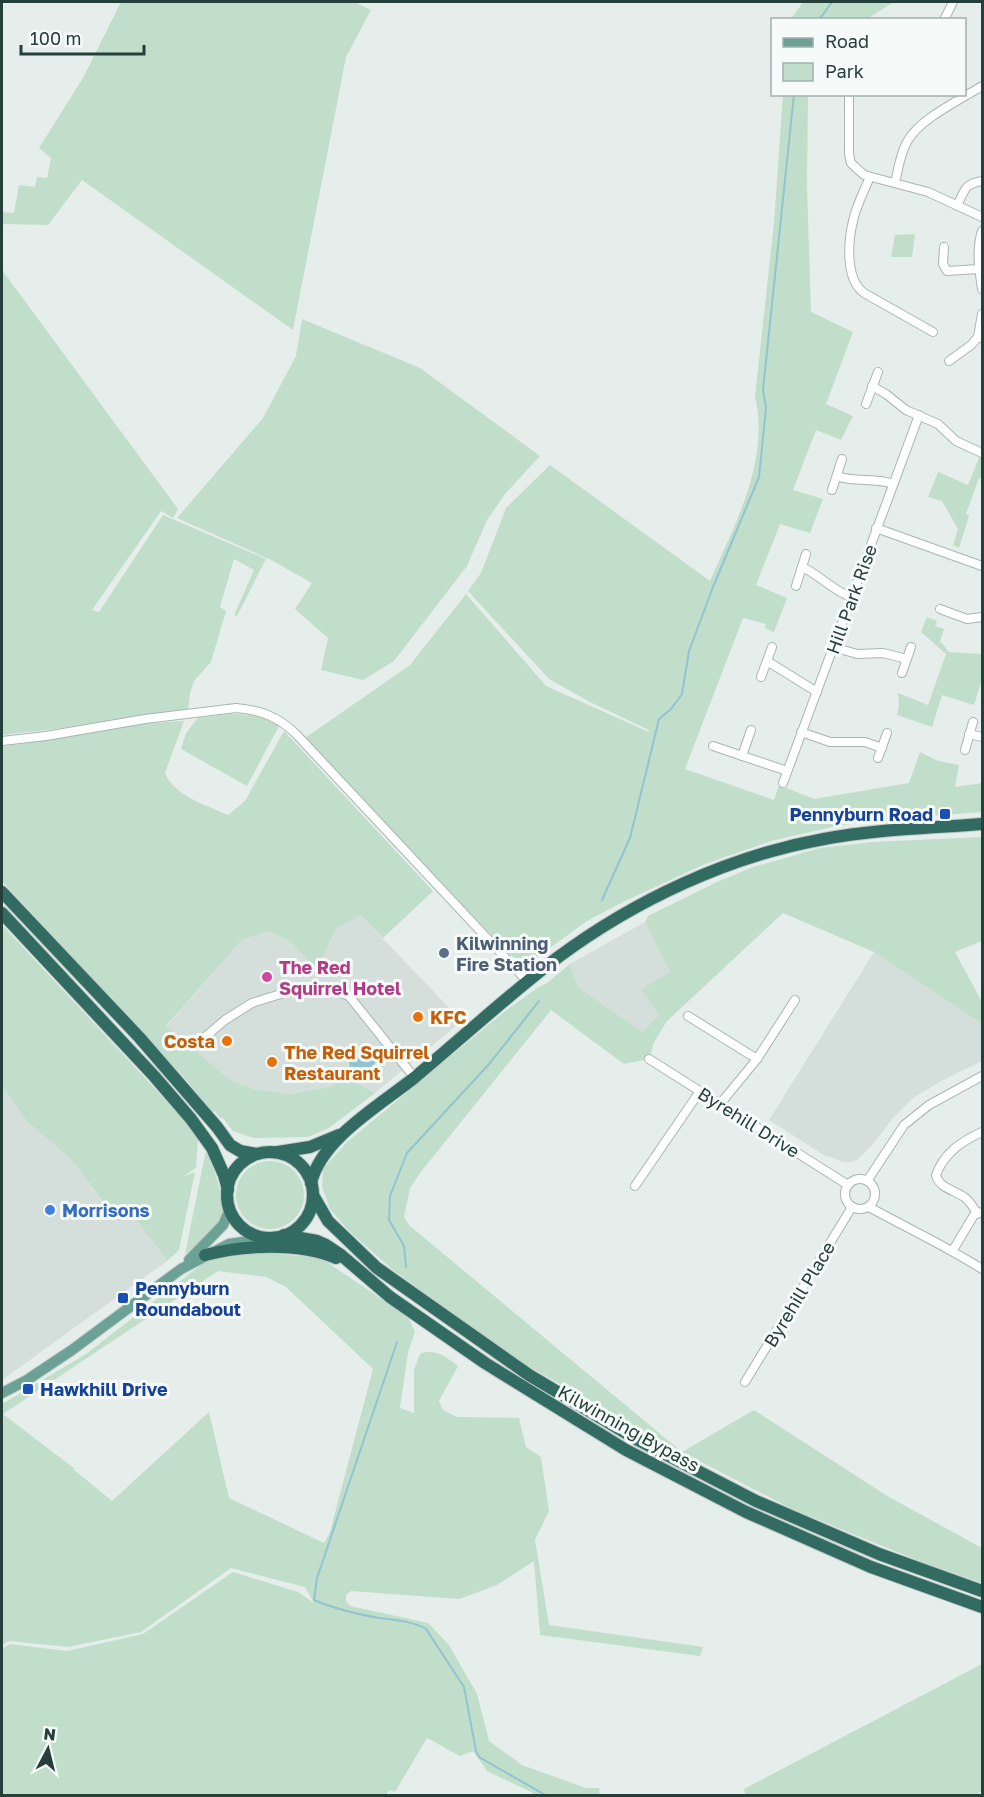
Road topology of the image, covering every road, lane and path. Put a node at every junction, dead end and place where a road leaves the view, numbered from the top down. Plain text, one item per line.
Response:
1 (953, 2) edge
2 (945, 18) edge
3 (982, 86) edge
4 (849, 96) edge
5 (870, 177) junction
6 (982, 181) edge
7 (895, 183) junction
8 (957, 206) junction
9 (982, 217) edge
10 (982, 231) edge
11 (944, 248) dead end
12 (979, 268) junction
13 (982, 289) edge
14 (982, 314) edge
15 (933, 332) dead end
16 (980, 338) edge
17 (949, 361) dead end
18 (878, 372) dead end
19 (872, 386) junction
20 (866, 404) dead end
21 (919, 415) junction
22 (982, 453) edge
23 (842, 459) dead end
24 (837, 476) junction
25 (893, 484) junction
26 (832, 490) dead end
27 (876, 528) junction
28 (806, 554) dead end
29 (982, 566) edge
30 (802, 567) junction
31 (796, 585) dead end
32 (851, 597) junction
33 (940, 609) dead end
34 (982, 617) edge
35 (833, 646) junction
36 (911, 646) dead end
37 (772, 647) dead end
38 (907, 659) junction
39 (767, 661) junction
40 (902, 673) dead end
41 (761, 677) dead end
42 (817, 692) junction
43 (973, 722) dead end
44 (751, 730) dead end
45 (801, 732) junction
46 (887, 733) dead end
47 (969, 734) junction
48 (982, 737) edge
49 (2, 741) edge
50 (713, 746) dead end
51 (882, 748) junction
52 (965, 750) dead end
53 (742, 756) junction
54 (878, 758) dead end
55 (787, 771) junction
56 (783, 783) dead end
57 (982, 824) edge
58 (2, 891) edge
59 (2, 913) edge
60 (528, 982) junction
61 (795, 1000) dead end
62 (688, 1016) dead end
63 (205, 1037) dead end
64 (649, 1059) dead end
65 (757, 1059) junction
66 (982, 1076) edge
67 (414, 1077) junction
68 (700, 1091) junction
69 (720, 1104) junction
70 (345, 1132) junction
71 (982, 1132) edge
72 (274, 1152) junction
73 (257, 1154) junction
74 (867, 1181) junction
75 (848, 1185) junction
76 (635, 1186) dead end
77 (312, 1189) junction
78 (228, 1190) junction
79 (852, 1207) junction
80 (869, 1207) junction
81 (230, 1209) junction
82 (981, 1212) edge
83 (284, 1235) junction
84 (269, 1238) junction
85 (952, 1250) junction
86 (205, 1255) junction
87 (351, 1265) junction
88 (181, 1269) junction
89 (982, 1269) edge
90 (745, 1382) dead end
91 (4, 1392) edge
92 (982, 1591) edge
93 (982, 1607) edge

1 - 2 street
3 - 7 street
4 - 5 street
5 - 7 street
5 - 15 street
6 - 8 street
7 - 8 street
8 - 9 street
10 - 12 street
11 - 12 street
12 - 13 street
14 - 16 street
16 - 17 street
18 - 19 street
19 - 20 street
19 - 21 street
21 - 22 street
21 - 25 street, Hill Park Rise
23 - 24 street
24 - 25 street
24 - 26 street
25 - 27 street, Hill Park Rise
27 - 29 street
27 - 32 street, Hill Park Rise
28 - 30 street
30 - 31 street
30 - 32 street
32 - 35 street, Hill Park Rise
33 - 34 street
35 - 38 street
35 - 42 street, Hill Park Rise
36 - 38 street
37 - 39 street
38 - 40 street
39 - 41 street
39 - 42 street
42 - 45 street, Hill Park Rise
43 - 47 street
44 - 53 street
45 - 51 street
45 - 55 street, Hill Park Rise
46 - 51 street
47 - 48 street
47 - 52 street
49 - 60 street
50 - 53 street
51 - 54 street
53 - 55 street
55 - 56 street, Hill Park Rise
57 - 60 highway
58 - 73 highway
59 - 78 highway
60 - 67 highway
61 - 65 street
62 - 65 street
63 - 67 street
64 - 68 street, Byrehill Drive
65 - 69 street
66 - 74 street
67 - 70 highway
68 - 69 street, Byrehill Drive
68 - 76 street
69 - 75 street, Byrehill Drive
70 - 72 highway
70 - 77 highway
71 - 82 street
72 - 73 highway
72 - 77 highway
73 - 78 highway
74 - 75 street
74 - 80 street
75 - 79 street
77 - 83 highway
77 - 92 highway, Kilwinning Bypass
78 - 81 highway
79 - 80 street
79 - 90 street, Byrehill Place
80 - 85 street
81 - 84 highway
81 - 88 main road
82 - 85 street
83 - 84 highway
83 - 87 highway, Kilwinning Bypass
84 - 86 main road
85 - 89 street
86 - 87 highway
86 - 88 main road
87 - 93 highway, Kilwinning Bypass
88 - 91 main road

